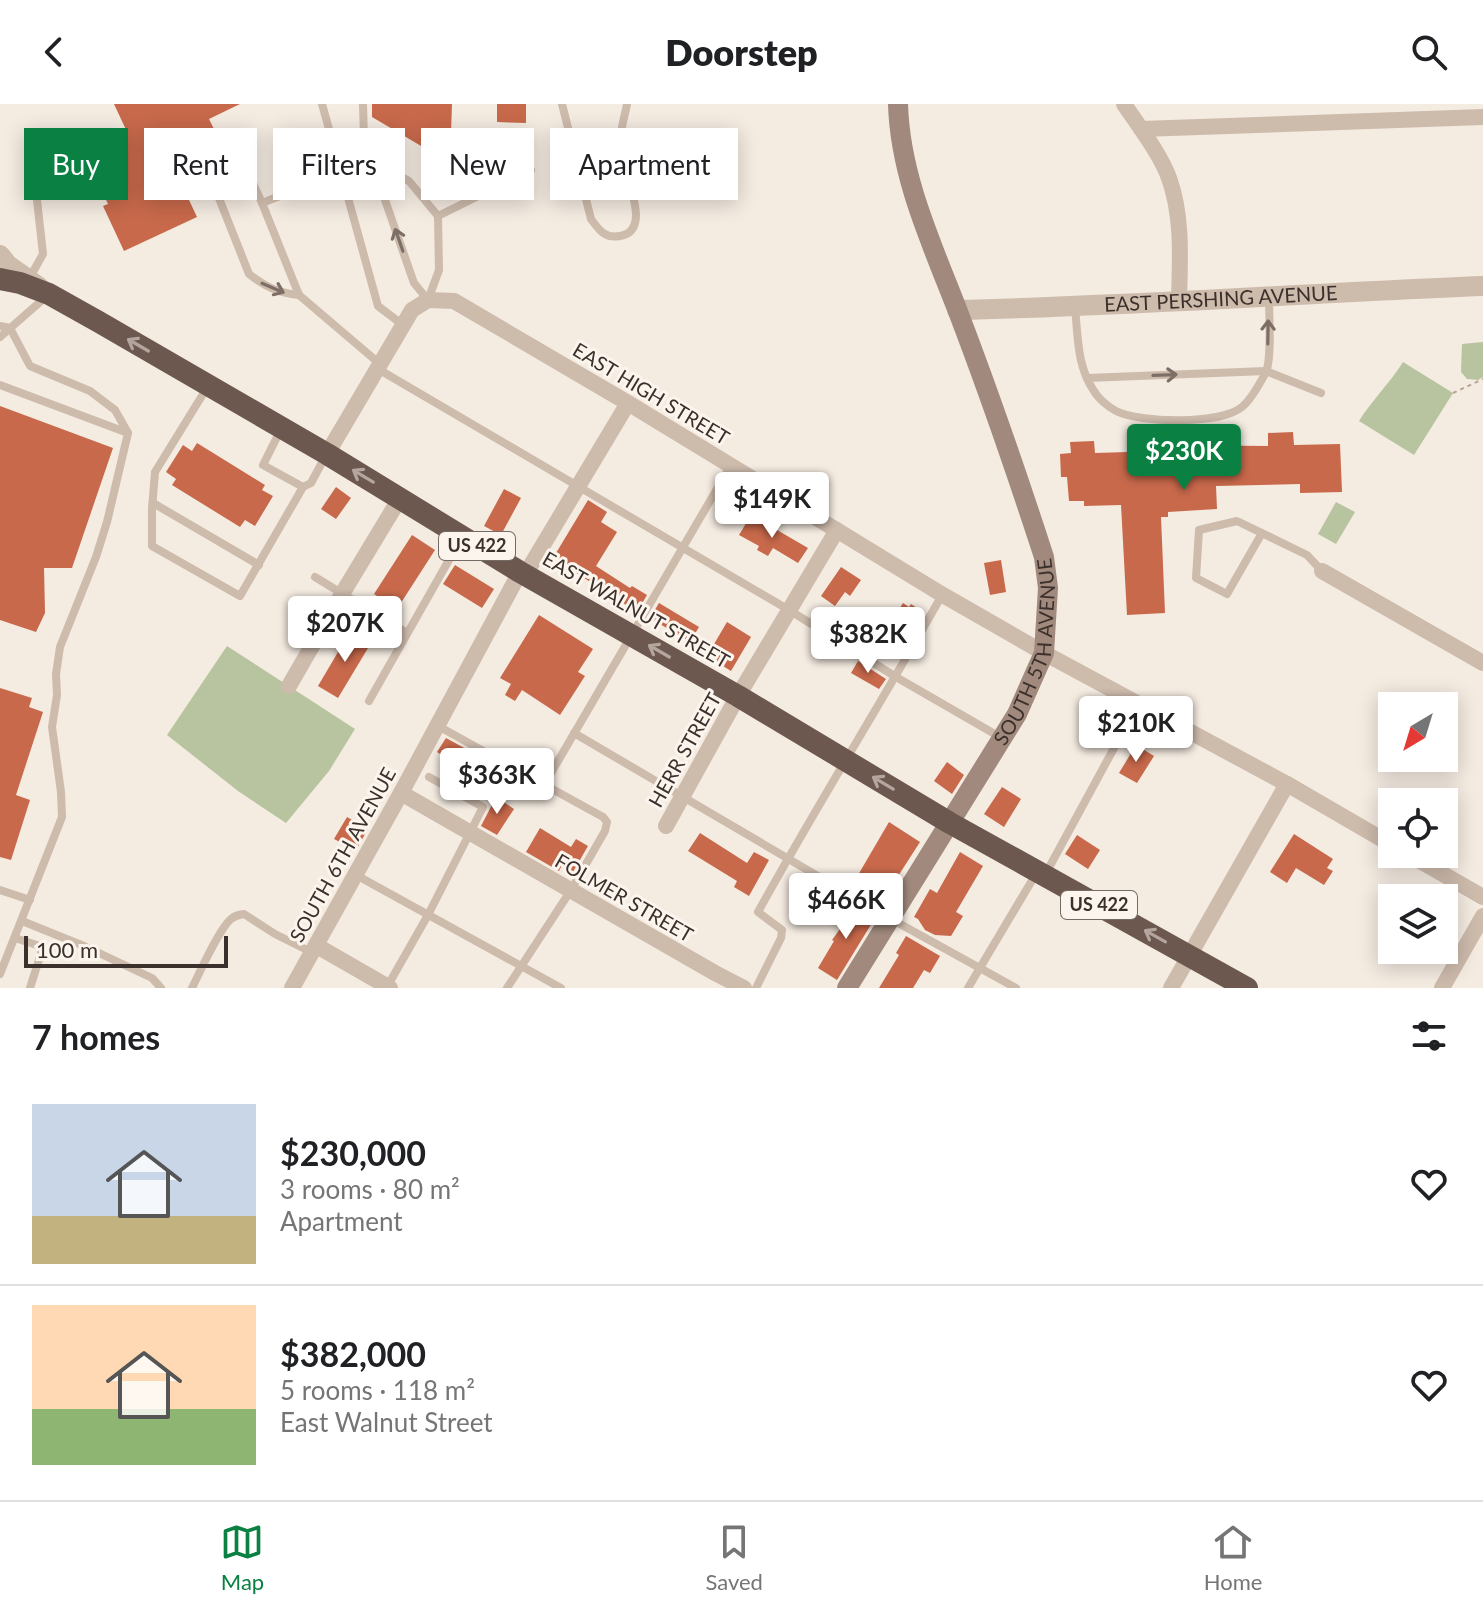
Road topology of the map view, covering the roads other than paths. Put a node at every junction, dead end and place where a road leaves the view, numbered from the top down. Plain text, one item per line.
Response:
1 (322, 104) edge
2 (363, 104) edge
3 (562, 104) edge
4 (627, 104) edge
5 (898, 104) edge
6 (1124, 104) edge
7 (1483, 117) edge
8 (329, 128) edge
9 (364, 128) edge
10 (1141, 129) junction
11 (405, 179) edge
12 (273, 199) edge
13 (37, 200) edge
14 (349, 200) edge
15 (385, 200) edge
16 (470, 200) edge
17 (262, 203) junction
18 (438, 216) junction
19 (0, 255) edge
20 (0, 279) edge
21 (28, 279) junction
22 (1483, 286) edge
23 (49, 294) junction
24 (299, 295) junction
25 (1269, 295) junction
26 (428, 300) junction
27 (1179, 300) junction
28 (1075, 307) junction
29 (957, 310) junction
30 (403, 325) junction
31 (5, 327) edge
32 (0, 337) edge
33 (378, 366) junction
34 (1266, 371) junction
35 (1087, 378) junction
36 (0, 385) edge
37 (208, 385) junction
38 (1321, 393) dead end
39 (628, 403) junction
40 (281, 428) junction
41 (128, 433) junction
42 (327, 454) junction
43 (731, 465) junction
44 (578, 486) junction
45 (303, 487) junction
46 (400, 498) junction
47 (153, 503) junction
48 (837, 530) junction
49 (1262, 533) junction
50 (463, 537) junction
51 (682, 548) junction
52 (259, 565) junction
53 (1322, 571) joint
54 (522, 574) junction
55 (315, 577) dead end
56 (342, 594) junction
57 (943, 595) junction
58 (789, 610) junction
59 (407, 633) junction
60 (631, 635) junction
61 (1044, 653) junction
62 (1483, 663) edge
63 (896, 677) junction
64 (289, 686) dead end
65 (738, 696) junction
66 (369, 701) dead end
67 (1138, 704) junction
68 (437, 725) junction
69 (574, 733) junction
70 (1003, 739) junction
71 (845, 760) junction
72 (429, 777) dead end
73 (1287, 784) junction
74 (544, 785) junction
75 (401, 793) junction
76 (682, 797) junction
77 (950, 823) junction
78 (666, 826) dead end
79 (469, 832) junction
80 (1378, 837) edge
81 (787, 858) junction
82 (1432, 868) edge
83 (1041, 873) junction
84 (356, 875) junction
85 (0, 890) edge
86 (571, 890) junction
87 (1483, 897) edge
88 (30, 900) junction
89 (428, 915) junction
90 (1483, 916) edge
91 (891, 919) junction
92 (22, 921) junction
93 (15, 938) junction
94 (315, 950) junction
95 (1190, 955) junction
96 (522, 966) junction
97 (980, 968) junction
98 (0, 974) edge
99 (30, 988) edge
100 (161, 988) edge
101 (192, 988) edge
102 (292, 988) edge
103 (388, 988) edge
104 (507, 988) edge
105 (561, 988) edge
106 (744, 988) edge
107 (756, 988) edge
108 (847, 988) edge
109 (968, 988) edge
110 (1016, 988) edge
111 (1171, 988) edge
112 (1247, 988) edge
113 (1442, 988) edge

1 - 8 lane
2 - 9 lane
3 - 4 lane
5 - 29 main road, SOUTH 5TH AVENUE
6 - 10 street
7 - 10 street
10 - 27 street
11 - 18 lane
12 - 17 lane
13 - 21 lane
14 - 30 lane
26 -> 15 lane
16 - 18 lane
17 - 24 lane
17 -> 24 lane
18 - 26 lane
19 - 21 street
20 - 23 highway, EAST WALNUT STREET / US 422
21 - 23 street
22 - 25 street, EAST PERSHING AVENUE
23 - 31 lane
37 -> 23 highway, EAST WALNUT STREET / US 422
24 - 33 lane
25 - 27 street, EAST PERSHING AVENUE
34 -> 25 lane
26 - 30 street
26 - 39 street, EAST HIGH STREET
27 - 28 street, EAST PERSHING AVENUE
28 - 29 street, EAST PERSHING AVENUE
28 - 35 lane
29 - 61 main road, SOUTH 5TH AVENUE
30 - 33 street
31 - 32 lane
31 - 41 lane
33 - 42 street
33 - 44 lane
35 -> 34 lane
34 - 35 lane
34 - 38 lane
36 - 41 lane
37 - 40 highway, EAST WALNUT STREET / US 422
37 - 47 lane
39 - 43 street, EAST HIGH STREET
39 - 44 street, SOUTH 6TH AVENUE
40 - 42 highway, EAST WALNUT STREET / US 422
40 - 45 lane
41 - 88 lane
42 - 45 lane
46 -> 42 highway, EAST WALNUT STREET / US 422
43 - 48 street, EAST HIGH STREET
43 - 51 lane
44 - 51 lane
44 - 54 street, SOUTH 6TH AVENUE
45 - 52 lane
46 - 50 highway, EAST WALNUT STREET / US 422
46 - 56 street
47 - 52 lane
47 - 52 lane
48 - 57 street, EAST HIGH STREET
48 - 58 street, HERR STREET
49 - 49 lane
49 - 53 lane
50 - 54 highway, EAST WALNUT STREET / US 422
50 - 59 lane
51 - 58 lane
51 - 60 lane
53 - 62 street
54 - 60 highway, EAST WALNUT STREET / US 422
54 - 68 street, SOUTH 6TH AVENUE
55 - 56 lane
56 - 59 lane
56 - 64 street
57 - 61 street, EAST HIGH STREET
57 - 63 lane
58 - 63 lane
58 - 65 street, HERR STREET
59 - 66 lane
65 -> 60 highway, EAST WALNUT STREET / US 422
60 - 69 lane
61 - 67 street, EAST HIGH STREET
61 - 70 main road, SOUTH 5TH AVENUE
63 - 70 lane
63 - 71 lane
65 - 71 highway, EAST WALNUT STREET / US 422
65 - 76 street, HERR STREET
67 - 73 street, EAST HIGH STREET
67 - 83 lane
68 - 74 lane
68 - 75 street, SOUTH 6TH AVENUE
69 - 74 lane
69 - 76 lane
70 - 77 main road, SOUTH 5TH AVENUE
77 -> 71 highway, EAST WALNUT STREET / US 422
71 - 81 lane
72 - 79 lane
73 - 80 street, EAST HIGH STREET
73 - 95 street
74 - 86 lane
75 - 79 street, FOLMER STREET
75 - 84 street, SOUTH 6TH AVENUE
76 - 78 street, HERR STREET
76 - 81 lane
77 - 83 highway, EAST WALNUT STREET / US 422
77 - 91 main road, SOUTH 5TH AVENUE
79 - 86 street, FOLMER STREET
79 - 89 lane
81 - 91 lane
81 - 107 lane
82 - 87 street
95 -> 83 highway, EAST WALNUT STREET / US 422
83 - 97 lane
84 - 89 lane
84 - 94 street, SOUTH 6TH AVENUE
85 - 88 lane
86 - 96 lane
86 - 106 street, FOLMER STREET
88 - 92 lane
89 - 96 lane
89 - 103 lane
90 - 113 street
91 - 97 lane
91 - 108 main road, SOUTH 5TH AVENUE
92 - 93 lane
92 - 100 lane
93 - 98 lane
93 - 99 lane
94 - 101 lane
94 - 102 street, SOUTH 6TH AVENUE
94 - 103 street
95 - 111 street
95 - 112 highway, EAST WALNUT STREET / US 422
96 - 104 lane
96 - 105 lane
97 - 109 lane
97 - 110 lane

